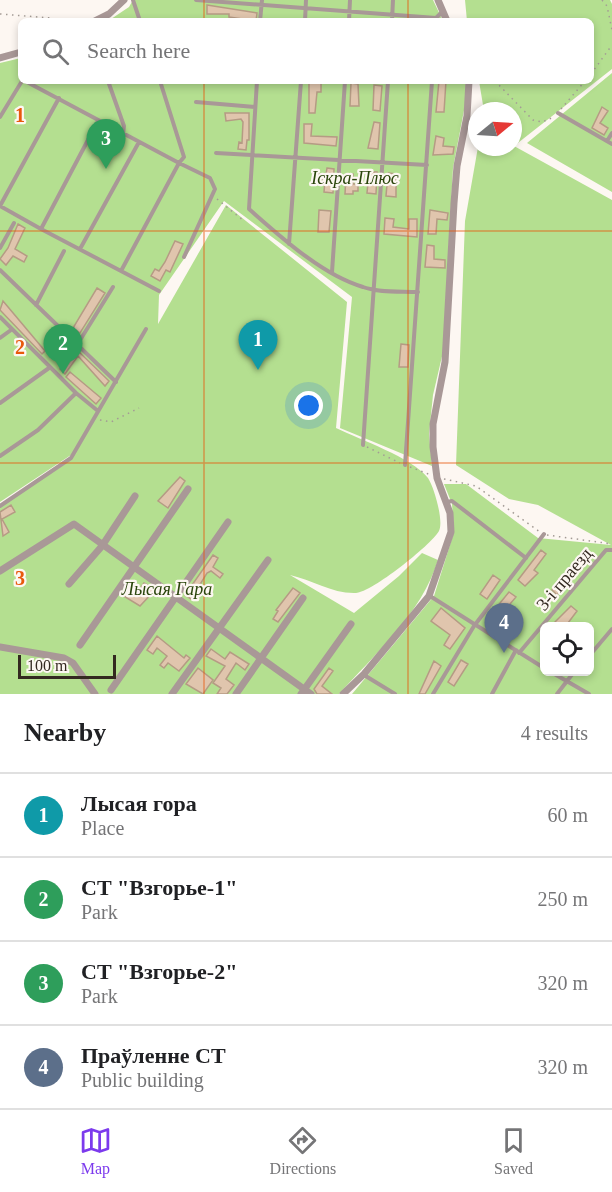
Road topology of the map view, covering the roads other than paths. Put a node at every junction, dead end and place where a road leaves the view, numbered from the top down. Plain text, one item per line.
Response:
1 (124, 0) edge
2 (133, 0) edge
3 (196, 0) edge
4 (306, 0) edge
5 (350, 0) edge
6 (393, 0) edge
7 (438, 0) edge
8 (262, 2) edge
9 (306, 7) junction
10 (349, 11) junction
11 (444, 11) junction
12 (392, 14) junction
13 (100, 18) edge
14 (139, 18) edge
15 (260, 18) edge
16 (305, 18) edge
17 (349, 18) edge
18 (392, 18) edge
19 (421, 18) edge
20 (438, 18) edge
21 (446, 18) edge
22 (18, 53) edge
23 (0, 58) edge
24 (22, 84) edge
25 (30, 84) edge
26 (109, 84) edge
27 (161, 84) edge
28 (257, 84) edge
29 (301, 84) edge
30 (345, 84) edge
31 (388, 84) edge
32 (432, 84) edge
33 (469, 84) edge
34 (59, 98) junction
35 (196, 102) dead end
36 (255, 107) junction
37 (558, 113) road end
38 (0, 117) edge
39 (98, 120) junction
40 (612, 133) edge
41 (123, 134) junction
42 (607, 141) junction
43 (139, 142) junction
44 (612, 144) edge
45 (216, 153) dead end
46 (252, 155) junction
47 (296, 157) junction
48 (341, 160) junction
49 (180, 163) junction
50 (382, 163) junction
51 (427, 165) junction
52 (0, 206) edge
53 (14, 223) dead end
54 (41, 229) junction
55 (289, 244) junction
56 (0, 248) edge
57 (80, 249) junction
58 (64, 251) dead end
59 (184, 257) dead end
60 (0, 270) edge
61 (121, 271) junction
62 (332, 272) junction
63 (113, 287) dead end
64 (373, 289) junction
65 (159, 291) dead end
66 (418, 292) junction
67 (36, 305) junction
68 (0, 317) edge
69 (146, 329) dead end
70 (11, 330) junction
71 (0, 338) edge
72 (77, 345) junction
73 (49, 368) junction
74 (116, 382) junction
75 (75, 393) junction
76 (0, 403) edge
77 (98, 411) junction
78 (363, 445) dead end
79 (0, 456) edge
80 (405, 465) dead end
81 (188, 489) dead end
82 (135, 496) dead end
83 (446, 502) junction
84 (1, 504) edge
85 (228, 522) dead end
86 (544, 534) road end
87 (102, 546) junction
88 (609, 550) edge
89 (525, 558) junction
90 (268, 560) dead end
91 (132, 568) junction
92 (0, 571) edge
93 (69, 584) dead end
94 (429, 596) junction
95 (175, 598) junction
96 (303, 598) dead end
97 (351, 624) dead end
98 (474, 626) junction
99 (218, 629) junction
100 (612, 629) edge
101 (80, 645) dead end
102 (0, 647) edge
103 (594, 650) edge
104 (517, 652) junction
105 (261, 659) junction
106 (540, 666) edge
107 (364, 674) junction
108 (558, 676) edge
109 (570, 676) edge
110 (565, 680) junction
111 (111, 690) dead end
112 (305, 693) edge
113 (95, 694) edge
114 (171, 694) edge
115 (236, 694) edge
116 (343, 694) edge
117 (395, 694) edge
118 (433, 694) edge
119 (492, 694) edge
120 (557, 694) edge
121 (589, 694) edge

1 - 13 street
2 - 14 lane
3 - 8 lane
4 - 9 lane
5 - 10 lane
6 - 12 lane
7 - 11 street
8 - 9 lane
8 - 15 lane
9 - 10 lane
9 - 16 lane
10 - 12 lane
10 - 17 lane
11 - 20 lane
11 - 21 street
12 - 18 lane
12 - 19 lane
22 - 23 street
24 - 38 lane
25 - 34 lane
26 - 41 lane
27 - 49 lane
28 - 36 lane
29 - 47 lane
30 - 48 lane
31 - 50 lane
32 - 51 lane
33 - 83 street
34 - 39 lane
34 - 52 lane
35 - 36 lane
36 - 46 lane
37 - 42 lane
39 - 41 lane
39 - 54 lane
40 - 42 lane
41 - 43 lane
42 - 44 lane
43 - 49 lane
43 - 57 lane
45 - 46 lane
46 - 47 lane
46 - 55 lane
47 - 48 lane
47 - 55 lane
48 - 50 lane
48 - 62 lane
49 - 59 lane
49 - 61 lane
50 - 51 lane
50 - 64 lane
51 - 66 lane
52 - 54 lane
53 - 56 lane
54 - 57 lane
55 - 62 lane
57 - 61 lane
58 - 67 lane
60 - 67 lane
61 - 65 lane
62 - 64 lane
63 - 72 lane
64 - 66 lane
64 - 78 lane
66 - 80 lane
67 - 72 lane
68 - 70 lane
69 - 74 lane
70 - 71 lane
70 - 73 lane
72 - 74 lane
73 - 75 lane
73 - 76 lane
74 - 77 lane
75 - 77 lane
75 - 79 lane
77 - 84 lane
81 - 91 street
82 - 87 street
83 - 89 lane
83 - 94 street
85 - 95 street
86 - 89 lane
87 - 91 street
87 - 92 street
87 - 93 street
88 - 104 lane, 3-і праезд
89 - 98 lane
90 - 99 street
91 - 95 street
91 - 101 street
94 - 98 lane
94 - 107 street
95 - 99 street
95 - 111 street
96 - 105 street
97 - 112 street
98 - 104 lane
98 - 118 lane
99 - 105 street
99 - 114 street
100 - 103 lane
102 - 113 street
104 - 106 lane
104 - 119 lane, 3-і праезд
105 - 112 street
105 - 115 street
107 - 116 street
107 - 117 lane
108 - 110 lane
109 - 110 lane
110 - 120 lane
110 - 121 lane

